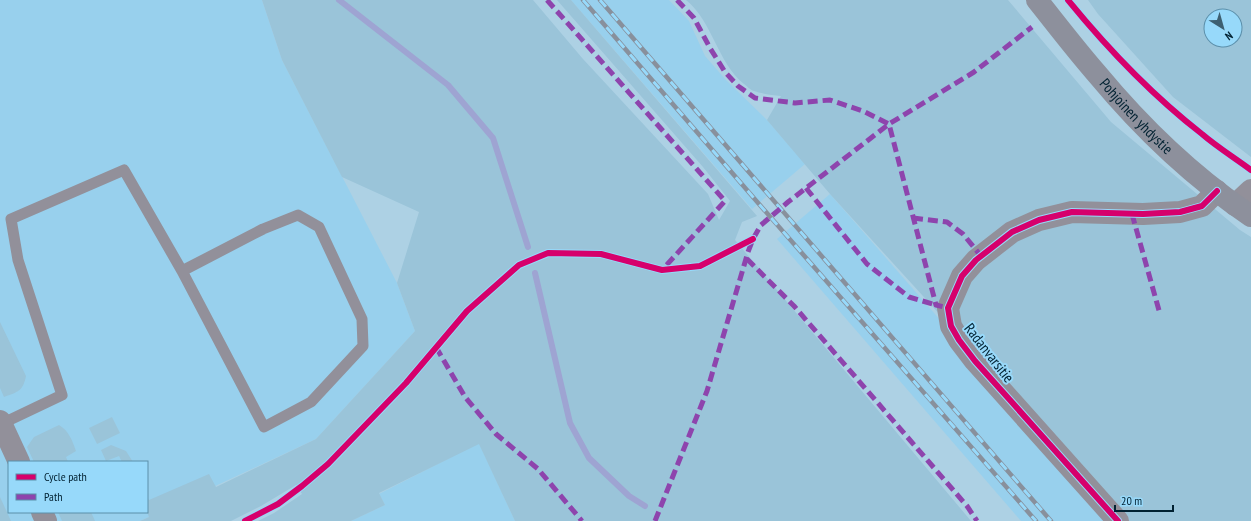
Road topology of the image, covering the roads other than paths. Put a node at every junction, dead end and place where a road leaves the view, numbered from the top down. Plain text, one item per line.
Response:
1 (1037, 0) edge
2 (1251, 190) edge
3 (1217, 191) junction
4 (1243, 210) edge
5 (182, 270) junction
6 (1, 423) edge
7 (19, 461) edge
8 (1118, 521) edge

1 - 3 main road, Pohjoinen yhdystie
2 - 4 street
3 - 4 main road, Pohjoinen yhdystie
3 - 8 street, Radanvarsitie
5 - 5 lane
5 - 6 lane
6 - 7 street

